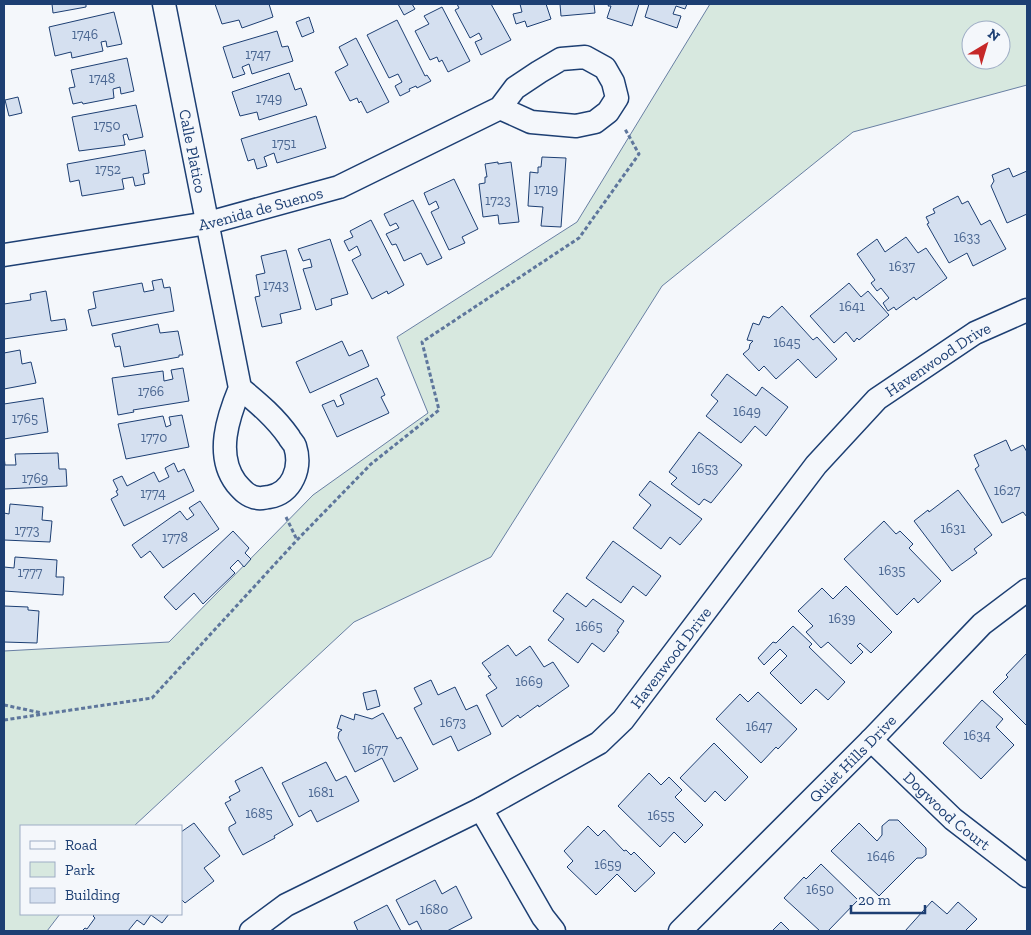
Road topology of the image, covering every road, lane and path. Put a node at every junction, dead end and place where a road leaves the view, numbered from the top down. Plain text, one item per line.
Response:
1 (164, 4) edge
2 (612, 106) junction
3 (500, 108) junction
4 (208, 224) junction
5 (4, 255) edge
6 (1027, 310) edge
7 (240, 388) junction
8 (1027, 590) edge
9 (4, 705) edge
10 (44, 714) junction
11 (4, 720) edge
12 (871, 740) junction
13 (481, 809) junction
14 (1027, 876) edge
15 (251, 931) edge
16 (554, 931) edge
17 (680, 931) edge

1 - 4 street, Calle Platico
2 - 3 street
2 - 3 street, Avenida de Suenos
2 - 10 path
3 - 4 street, Avenida de Suenos
4 - 5 street, Avenida de Suenos
4 - 7 street, Calle Platico
6 - 13 street, Havenwood Drive
7 - 7 street
8 - 12 street, Quiet Hills Drive
9 - 10 path
10 - 11 path
12 - 14 street, Dogwood Court
12 - 17 street, Quiet Hills Drive
13 - 15 street, Havenwood Drive
13 - 16 street

